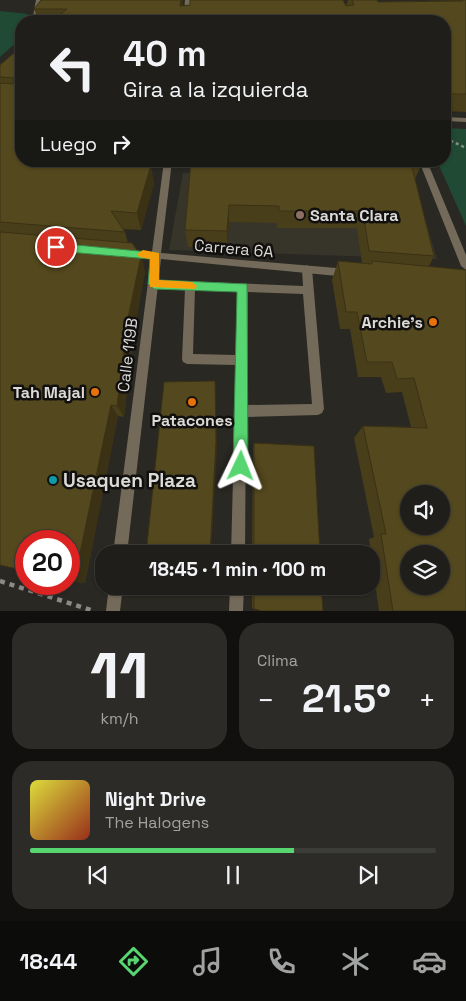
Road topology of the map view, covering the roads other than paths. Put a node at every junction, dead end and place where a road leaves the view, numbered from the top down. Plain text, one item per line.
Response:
1 (39, 0) edge
2 (188, 0) edge
3 (35, 15) edge
4 (187, 15) edge
5 (451, 119) edge
6 (466, 120) edge
7 (167, 167) edge
8 (425, 167) edge
9 (118, 252) edge
10 (156, 256) junction
11 (466, 266) edge
12 (307, 269) junction
13 (357, 273) edge
14 (154, 284) junction
15 (190, 286) junction
16 (243, 287) junction
17 (308, 290) junction
18 (242, 360) junction
19 (242, 411) junction
20 (121, 545) edge
21 (238, 545) edge
22 (115, 595) edge
23 (237, 595) edge
24 (113, 611) edge
25 (236, 611) edge

1 - 3 street
2 - 4 street
5 - 6 street
7 - 10 street, Calle 119B
8 - 11 street
9 - 10 street, Carrera 6A
10 - 12 street, Carrera 6A
10 - 14 street, Calle 119B
12 - 13 street, Carrera 6A
12 - 17 street
14 - 15 street
14 - 20 street, Calle 119B
15 - 16 street
15 - 18 street
16 - 17 street
16 - 18 street
17 - 19 street
18 - 19 street
19 - 21 street
22 - 24 street
23 - 25 street

